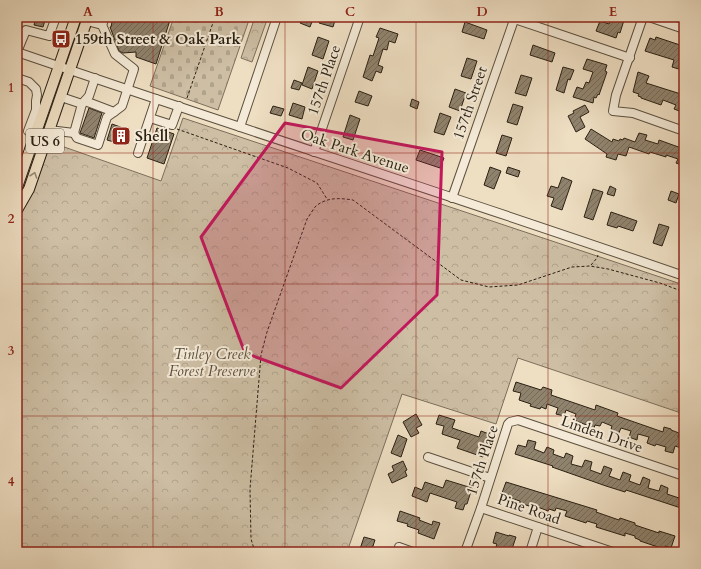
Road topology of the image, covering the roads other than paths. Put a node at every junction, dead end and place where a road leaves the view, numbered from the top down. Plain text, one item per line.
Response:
1 (56, 17) edge
2 (75, 17) edge
3 (105, 17) edge
4 (277, 17) edge
5 (360, 17) edge
6 (644, 17) edge
7 (649, 17) edge
8 (512, 18) edge
9 (87, 19) edge
10 (102, 25) junction
11 (684, 29) edge
12 (17, 52) edge
13 (630, 58) junction
14 (59, 66) junction
15 (70, 70) junction
16 (17, 78) edge
17 (95, 78) junction
18 (127, 89) junction
19 (60, 97) junction
20 (156, 99) junction
21 (83, 103) junction
22 (179, 106) junction
23 (39, 112) junction
24 (114, 112) junction
25 (150, 118) junction
26 (240, 127) junction
27 (49, 130) junction
28 (684, 131) edge
29 (28, 132) dead end
30 (74, 133) junction
31 (314, 152) junction
32 (138, 153) dead end
33 (17, 187) edge
34 (452, 198) junction
35 (17, 210) edge
36 (684, 276) edge
37 (510, 422) joint
38 (428, 457) dead end
39 (684, 476) edge
40 (490, 478) junction
41 (481, 508) junction
42 (538, 527) junction
43 (398, 550) edge
44 (413, 552) edge
45 (465, 552) edge
46 (530, 552) edge
47 (613, 552) edge

1 - 12 street
2 - 14 main road, US 6
3 - 10 street
4 - 26 street
5 - 31 street, 157th Place
6 - 13 street
7 - 11 street
8 - 13 street
8 - 34 street, 157th Street
9 - 10 street
9 - 15 main road, US 6
10 - 18 street
12 - 14 street, Oak Park Avenue
13 - 28 street
14 - 15 street, Oak Park Avenue
14 - 23 main road, US 6
15 - 17 street, Oak Park Avenue
15 - 19 main road, US 6
16 - 23 street
17 - 18 street, Oak Park Avenue
17 - 21 street
18 - 20 street, Oak Park Avenue
18 - 24 street
19 - 21 street
19 - 27 main road, US 6
20 - 22 street, Oak Park Avenue
20 - 25 street
21 - 24 street
21 - 30 street
22 - 25 street
22 - 26 street, Oak Park Avenue
23 - 29 street
23 - 33 main road, US 6
24 - 30 street
25 - 32 street
26 - 31 street, Oak Park Avenue
27 - 30 street
35 -> 27 main road, US 6
31 - 34 street, Oak Park Avenue
34 - 36 street, Oak Park Avenue
37 - 39 street, Linden Drive
37 - 40 street, 157th Place
38 - 40 street
40 - 41 street, 157th Place
41 - 42 street, Pine Road
41 - 45 street, Pine Road
42 - 46 street
42 - 47 street, Pine Road
43 - 44 street

